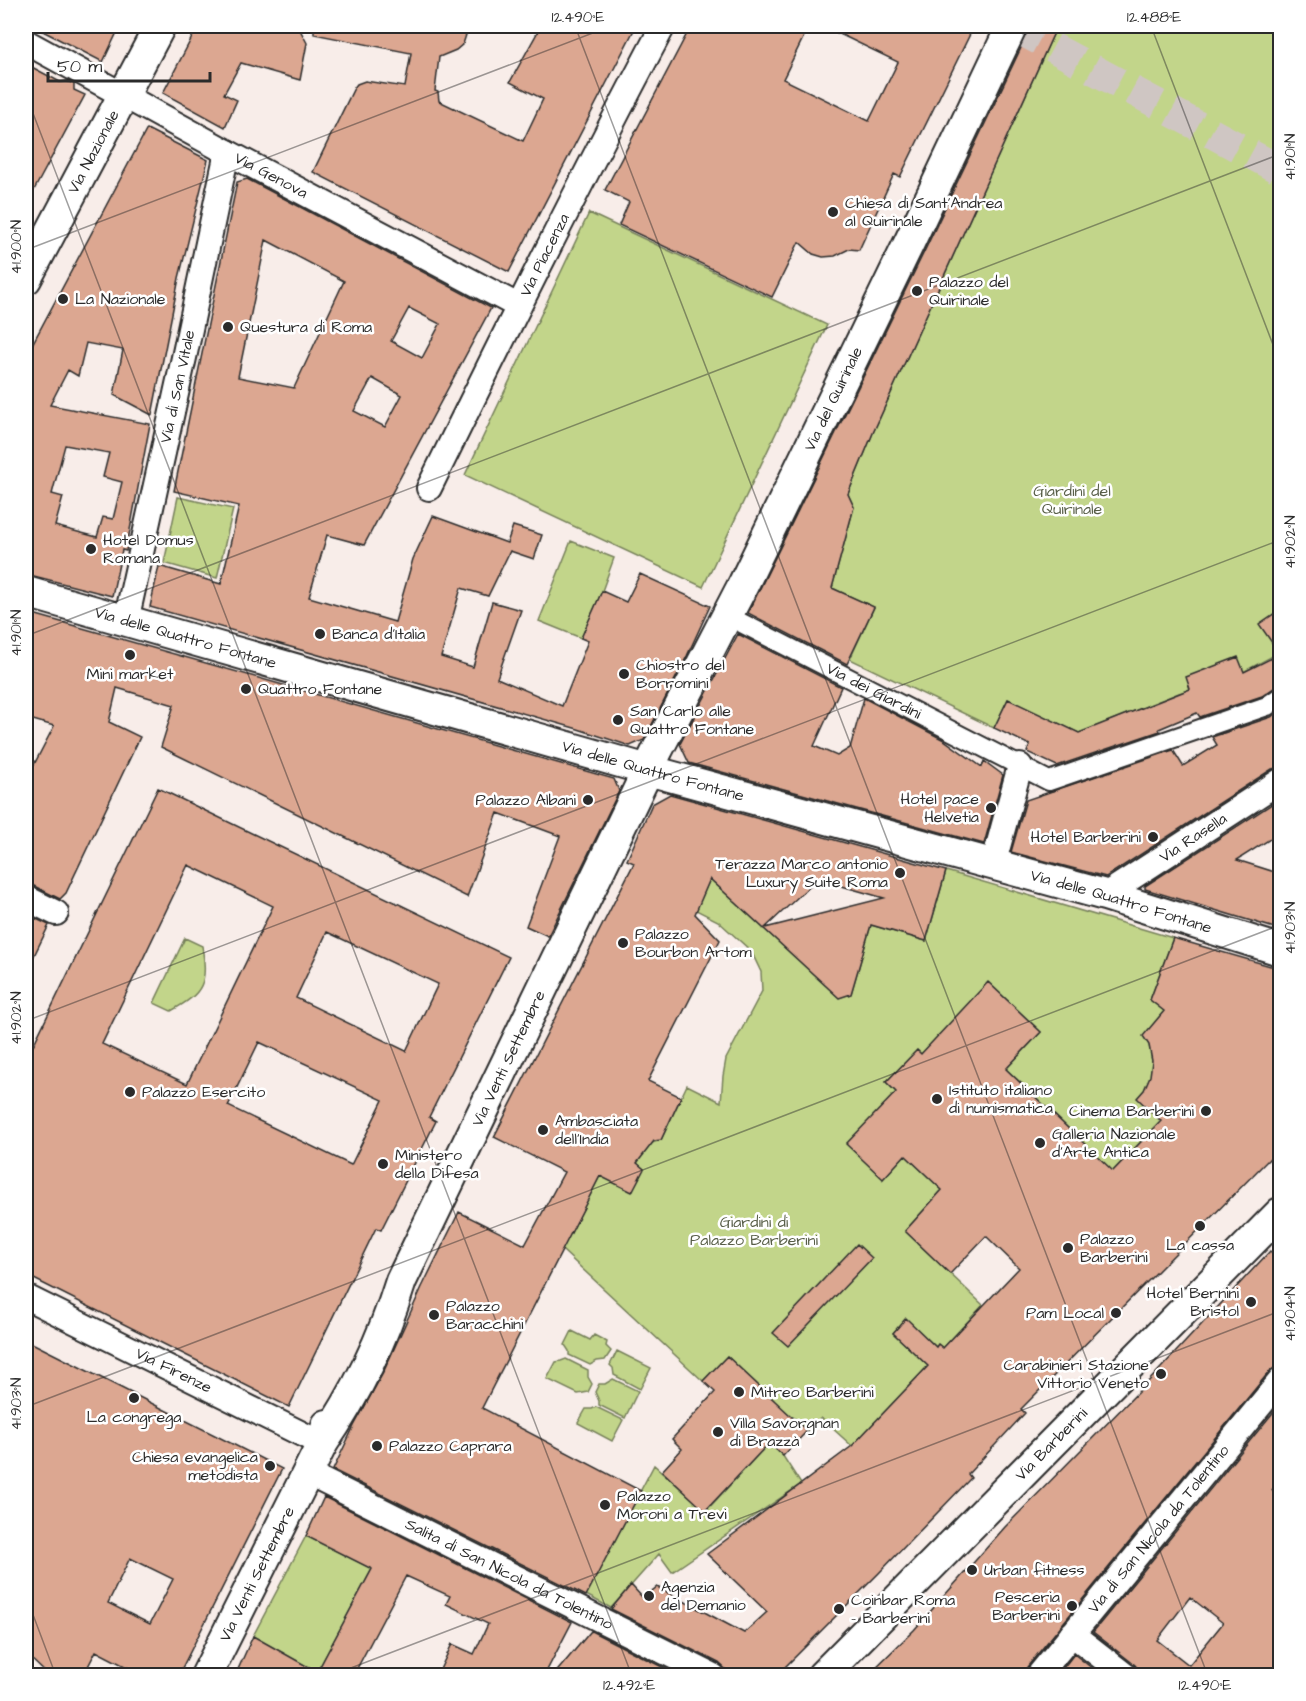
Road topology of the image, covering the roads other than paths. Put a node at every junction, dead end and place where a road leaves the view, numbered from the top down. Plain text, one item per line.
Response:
1 (160, 26) edge
2 (663, 26) edge
3 (1011, 26) edge
4 (26, 42) edge
5 (123, 95) junction
6 (227, 152) junction
7 (26, 279) edge
8 (518, 306) junction
9 (429, 488) dead end
10 (26, 592) edge
11 (728, 616) junction
12 (126, 621) junction
13 (1281, 697) edge
14 (1020, 766) junction
15 (648, 770) junction
16 (1281, 781) edge
17 (993, 865) junction
18 (1105, 895) junction
19 (26, 898) edge
20 (56, 913) dead end
21 (1281, 950) edge
22 (1281, 1213) edge
23 (26, 1297) edge
24 (1281, 1381) edge
25 (322, 1444) junction
26 (307, 1473) junction
27 (1072, 1634) junction
28 (206, 1676) edge
29 (713, 1676) edge
30 (822, 1676) edge
31 (1038, 1676) edge
32 (1126, 1676) edge

1 - 5 street, Via Nazionale
2 - 8 street, Via Piacenza
3 - 11 street, Via del Quirinale
4 - 5 street, Via Genova
5 - 6 street, Via Genova
5 - 7 street, Via Nazionale
6 - 8 street, Via Genova
6 - 12 street, Via di San Vitale
8 - 9 street, Via Piacenza
10 - 12 street, Via delle Quattro Fontane
11 - 14 street, Via dei Giardini
11 - 15 street, Via del Quirinale
12 - 15 street, Via delle Quattro Fontane
13 - 14 street, Via dei Giardini
14 - 17 street
15 - 17 street, Via delle Quattro Fontane
15 - 25 street, Via Venti Settembre
16 - 18 street, Via Rasella
17 - 18 street, Via delle Quattro Fontane
18 - 21 street, Via delle Quattro Fontane
19 - 20 street
22 - 30 street, Via Barberini
23 - 25 street, Via Firenze
24 - 27 street, Via di San Nicola da Tolentino
25 - 26 street
26 - 28 street, Via Venti Settembre
26 - 29 street, Salita di San Nicola da Tolentino
27 - 31 street, Via di San Nicola da Tolentino
27 - 32 street

